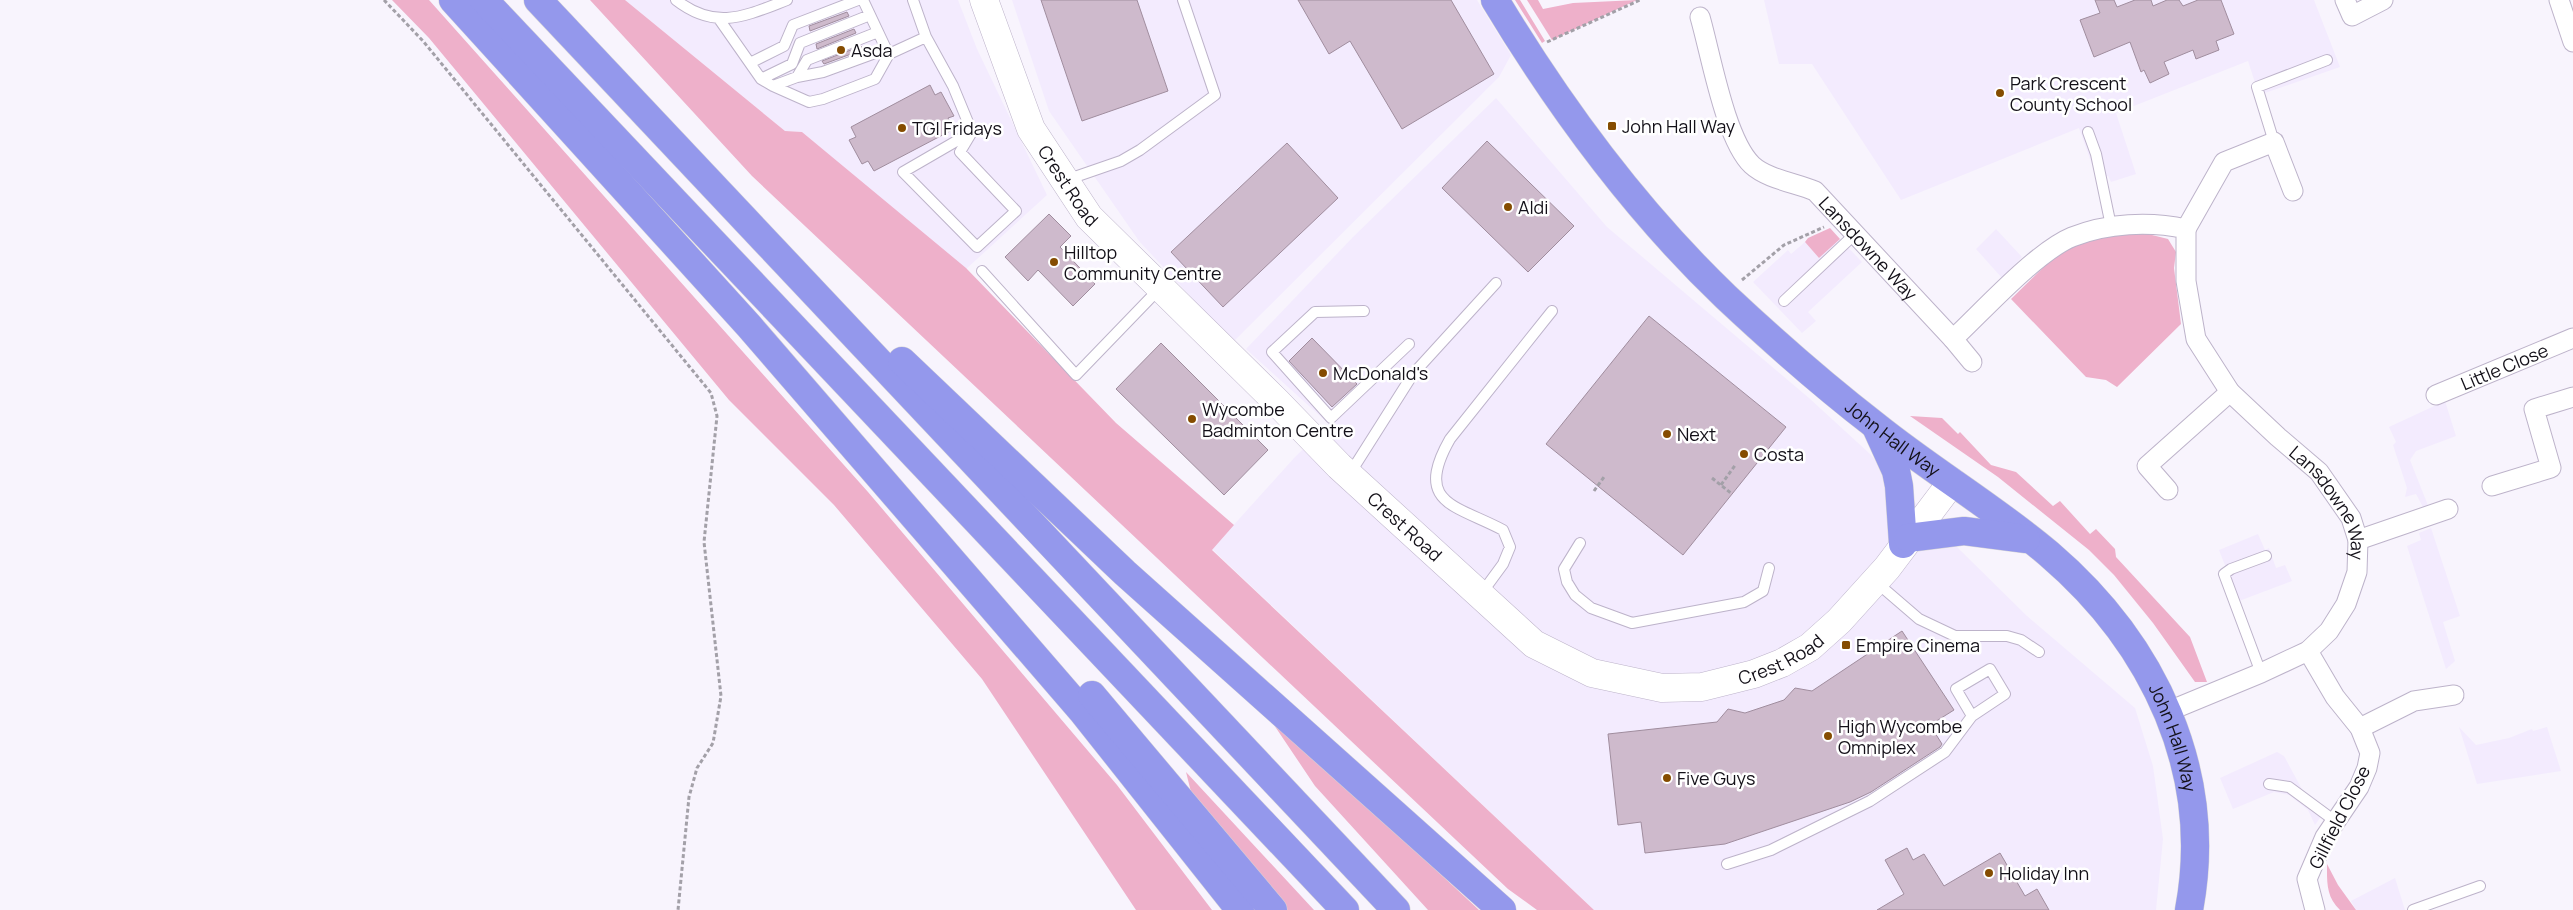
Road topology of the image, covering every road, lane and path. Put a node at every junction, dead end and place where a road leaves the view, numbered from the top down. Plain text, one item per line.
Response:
1 (384, 0) edge
2 (453, 0) edge
3 (484, 0) edge
4 (538, 0) edge
5 (676, 0) edge
6 (787, 0) edge
7 (858, 0) edge
8 (863, 0) edge
9 (913, 0) edge
10 (984, 0) edge
11 (1183, 0) edge
12 (1495, 0) edge
13 (1640, 0) edge
14 (2345, 0) edge
15 (2383, 0) edge
16 (2559, 0) edge
17 (870, 15) junction
18 (1700, 17) dead end
19 (719, 19) junction
20 (878, 32) junction
21 (926, 37) junction
22 (2573, 42) edge
23 (887, 51) junction
24 (1526, 52) junction
25 (2327, 60) dead end
26 (750, 63) junction
27 (797, 77) junction
28 (761, 78) junction
29 (773, 86) junction
30 (972, 132) junction
31 (2088, 132) dead end
32 (2274, 142) junction
33 (626, 150) junction
34 (1065, 180) junction
35 (2293, 191) dead end
36 (725, 200) junction
37 (1842, 219) junction
38 (2111, 226) junction
39 (2186, 229) junction
40 (1856, 234) junction
41 (982, 271) dead end
42 (1496, 283) dead end
43 (1161, 288) junction
44 (1725, 295) junction
45 (1784, 301) dead end
46 (1364, 311) dead end
47 (1552, 311) dead end
48 (2573, 338) edge
49 (1953, 339) junction
50 (1408, 344) dead end
51 (1972, 362) dead end
52 (2230, 392) junction
53 (2436, 395) dead end
54 (2573, 396) edge
55 (1876, 427) junction
56 (1736, 464) dead end
57 (1349, 476) junction
58 (1604, 476) dead end
59 (1712, 478) dead end
60 (1952, 482) junction
61 (1721, 486) junction
62 (2492, 486) dead end
63 (2168, 490) dead end
64 (1594, 491) dead end
65 (1732, 494) dead end
66 (2448, 509) dead end
67 (2030, 540) junction
68 (2358, 540) junction
69 (1906, 541) junction
70 (1580, 543) dead end
71 (2266, 556) dead end
72 (1770, 568) dead end
73 (1875, 581) junction
74 (1480, 595) junction
75 (2308, 651) junction
76 (2039, 652) dead end
77 (2261, 673) junction
78 (2454, 694) dead end
79 (2169, 711) junction
80 (1972, 716) junction
81 (2360, 728) junction
82 (2269, 784) dead end
83 (2335, 821) junction
84 (1727, 864) dead end
85 (2480, 886) dead end
86 (678, 910) edge
87 (1240, 910) edge
88 (1273, 910) edge
89 (1345, 910) edge
90 (1396, 910) edge
91 (1502, 910) edge
92 (2188, 910) edge
93 (2315, 910) edge
94 (2412, 910) edge

1 - 86 path
2 - 87 highway
3 - 33 highway
4 - 36 highway
5 - 19 lane
6 - 19 lane
7 - 26 lane
8 - 17 lane
9 - 21 lane
10 - 34 street, Crest Road
11 - 34 lane
12 - 24 highway, John Hall Way
13 - 24 path
14 - 15 street
16 - 22 street
17 - 20 lane
17 - 28 lane
18 - 37 street, Lansdowne Way
19 - 26 lane
20 - 23 lane
20 - 27 lane
21 - 23 lane
21 - 30 lane
23 - 27 lane
23 - 29 lane
24 - 44 highway, John Hall Way
25 - 32 lane
26 - 28 lane
27 - 29 lane
28 - 29 lane
30 - 30 lane
31 - 38 lane
32 - 35 street
32 - 39 street, Lansdowne Way
33 - 88 highway
33 - 89 highway
34 - 43 street, Crest Road
36 - 90 highway
36 - 91 highway
37 - 40 street, Lansdowne Way
37 - 44 path
38 - 39 street
38 - 49 street
39 - 52 street, Lansdowne Way
40 - 45 lane
40 - 49 street, Lansdowne Way
41 - 43 lane
42 - 57 lane
43 - 57 street, Crest Road
44 - 55 highway, John Hall Way
46 - 50 lane
47 - 74 lane
48 - 53 street, Little Close
49 - 51 street, Lansdowne Way
52 - 63 street
52 - 68 street, Lansdowne Way
54 - 62 street
55 - 60 highway, John Hall Way
55 - 69 highway
56 - 61 path
57 - 74 street, Crest Road
58 - 64 path
59 - 61 path
60 - 67 highway, John Hall Way
60 - 69 street, Crest Road
61 - 65 path
66 - 68 street
67 - 69 highway
67 - 79 highway, John Hall Way
68 - 75 street, Lansdowne Way
69 - 73 street, Crest Road
70 - 72 lane
71 - 77 lane
73 - 74 street, Crest Road
73 - 76 lane
75 - 77 street, Lansdowne Way
75 - 81 street, Gillfield Close
77 - 79 street, Lansdowne Way
78 - 81 street
79 - 92 highway, John Hall Way
80 - 80 lane
80 - 84 lane
81 - 83 street, Gillfield Close
82 - 83 lane
83 - 93 street, Gillfield Close
85 - 94 lane

